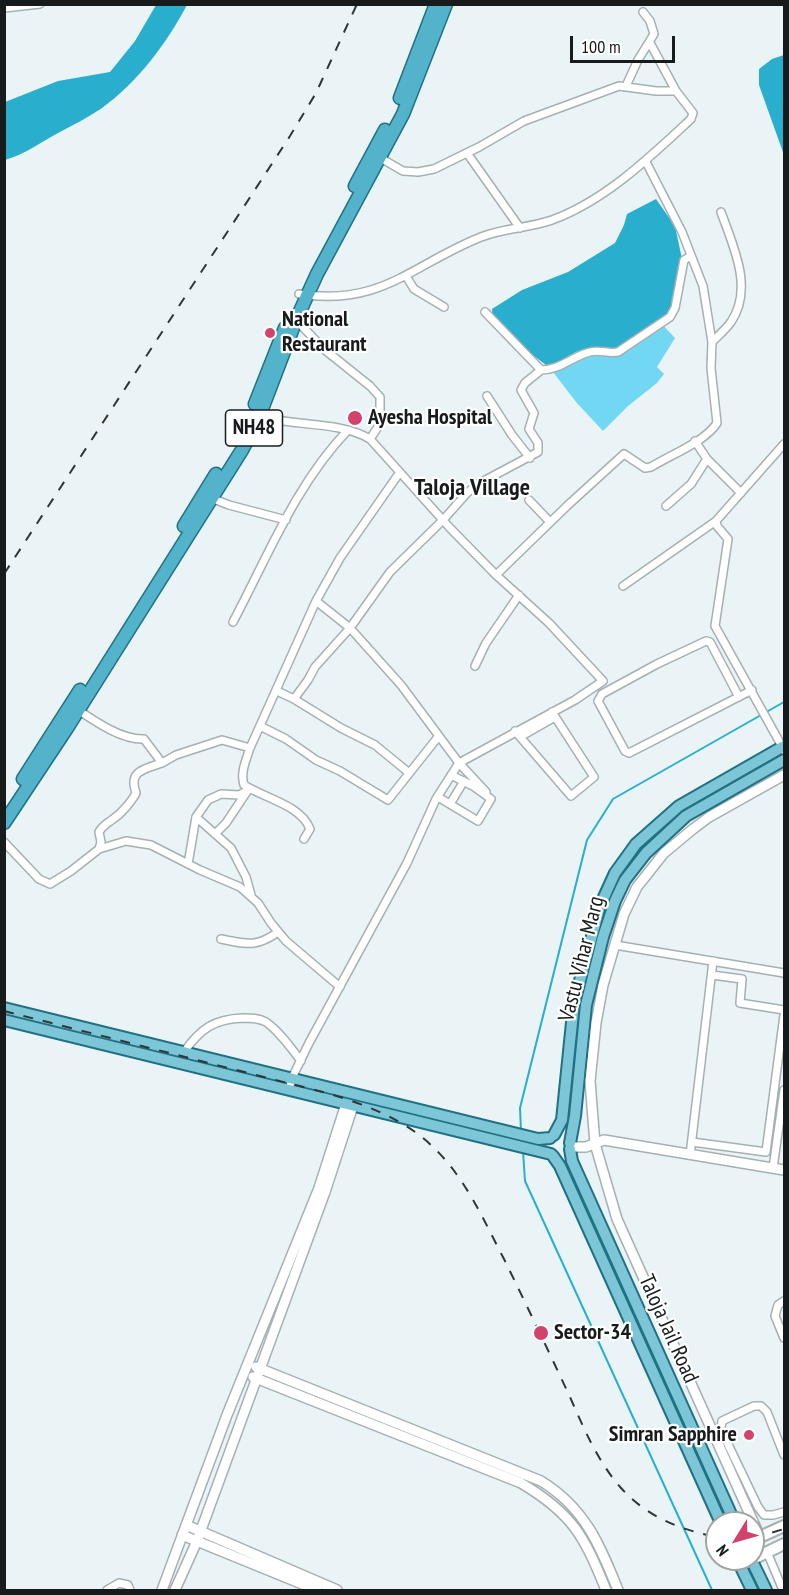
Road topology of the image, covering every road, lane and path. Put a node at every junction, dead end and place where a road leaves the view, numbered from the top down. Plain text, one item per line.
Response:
1 (40, 4) edge
2 (436, 4) edge
3 (446, 4) edge
4 (4, 8) edge
5 (643, 12) dead end
6 (650, 43) junction
7 (626, 86) junction
8 (676, 91) junction
9 (467, 153) junction
10 (376, 155) junction
11 (646, 162) junction
12 (721, 212) dead end
13 (520, 228) junction
14 (691, 256) junction
15 (406, 276) junction
16 (303, 295) junction
17 (444, 307) dead end
18 (485, 312) dead end
19 (296, 320) junction
20 (712, 342) junction
21 (541, 370) junction
22 (487, 396) dead end
23 (255, 416) junction
24 (348, 430) junction
25 (370, 439) junction
26 (695, 441) junction
27 (784, 444) edge
28 (530, 458) junction
29 (707, 459) junction
30 (400, 472) junction
31 (741, 493) junction
32 (211, 498) junction
33 (529, 500) dead end
34 (666, 506) dead end
35 (286, 520) junction
36 (443, 520) junction
37 (716, 521) junction
38 (550, 522) junction
39 (496, 575) junction
40 (623, 586) dead end
41 (519, 595) junction
42 (316, 601) junction
43 (234, 622) dead end
44 (350, 628) junction
45 (475, 666) dead end
46 (752, 690) junction
47 (277, 691) junction
48 (739, 697) junction
49 (294, 699) junction
50 (78, 710) junction
51 (554, 714) junction
52 (260, 726) junction
53 (518, 734) junction
54 (438, 737) junction
55 (782, 745) edge
56 (250, 748) junction
57 (784, 760) edge
58 (162, 763) junction
59 (459, 763) junction
60 (408, 772) junction
61 (451, 775) junction
62 (784, 775) edge
63 (464, 782) junction
64 (249, 790) junction
65 (486, 792) dead end
66 (438, 797) junction
67 (450, 804) junction
68 (4, 807) edge
69 (196, 817) junction
70 (4, 823) edge
71 (214, 834) junction
72 (304, 839) dead end
73 (4, 842) edge
74 (99, 849) junction
75 (188, 864) junction
76 (252, 897) junction
77 (278, 932) junction
78 (221, 939) dead end
79 (615, 945) junction
80 (713, 961) junction
81 (784, 973) edge
82 (712, 975) junction
83 (340, 987) junction
84 (4, 1008) edge
85 (784, 1010) edge
86 (784, 1016) edge
87 (4, 1020) edge
88 (184, 1052) junction
89 (302, 1061) junction
90 (292, 1078) junction
91 (289, 1090) junction
92 (784, 1090) edge
93 (349, 1105) junction
94 (552, 1137) junction
95 (692, 1142) junction
96 (595, 1144) junction
97 (570, 1146) junction
98 (552, 1155) junction
99 (690, 1155) junction
100 (773, 1168) junction
101 (784, 1170) edge
102 (784, 1301) edge
103 (784, 1338) edge
104 (260, 1368) junction
105 (246, 1369) junction
106 (256, 1379) junction
107 (784, 1455) edge
108 (716, 1511) edge
109 (730, 1511) edge
110 (744, 1511) edge
111 (784, 1512) edge
112 (186, 1525) junction
113 (784, 1526) edge
114 (201, 1530) junction
115 (182, 1535) junction
116 (765, 1535) edge
117 (197, 1541) junction
118 (784, 1544) edge
119 (767, 1552) joint
120 (743, 1571) edge
121 (756, 1571) edge
122 (107, 1590) edge
123 (130, 1590) edge
124 (162, 1590) edge
125 (175, 1590) edge
126 (317, 1590) edge
127 (337, 1590) edge
128 (606, 1590) edge
129 (618, 1590) edge
130 (752, 1590) edge
131 (765, 1590) edge
132 (783, 1590) edge

1 - 4 street
2 - 10 highway, NH48
3 - 10 highway, NH48
5 - 6 street
6 - 7 street
6 - 8 street
7 - 8 street
7 - 9 street
8 - 11 street
9 - 10 street
9 - 13 street
10 - 16 highway, NH48
11 - 13 street
11 - 14 street
12 - 20 street
13 - 15 street
14 - 20 street
14 - 21 street
15 - 16 street
15 - 17 street
16 - 19 highway, NH48
16 - 23 highway, NH48
18 - 21 street
19 - 23 highway, NH48
19 - 25 street
20 - 26 street
21 - 28 street
22 - 28 street
23 - 24 street
23 - 32 highway, NH48
23 - 68 highway, NH48
24 - 25 street
24 - 35 street
25 - 30 street
26 - 29 street
26 - 38 street
27 - 31 street
28 - 36 street
29 - 31 street
29 - 34 street
30 - 36 street
30 - 42 street
31 - 37 street
32 - 35 street
32 - 50 highway, NH48
33 - 38 street
35 - 43 street
36 - 39 street
36 - 44 street
37 - 40 street
37 - 46 street
38 - 39 street
39 - 41 street
41 - 45 street
41 - 51 street
42 - 44 street
42 - 47 street
44 - 49 street
44 - 54 street
46 - 48 street
46 - 55 street
47 - 49 street
47 - 52 street
48 - 48 street
49 - 60 street
50 - 58 street
50 - 70 highway, NH48
51 - 53 street
51 - 53 street
52 - 56 street
52 - 60 street
53 - 59 street
54 - 59 street
54 - 60 street
55 - 94 main road
56 - 58 street
56 - 64 street
57 - 97 main road, Vastu Vihar Marg
58 - 74 street
59 - 61 street
59 - 65 street
61 - 63 street
61 - 66 street
62 - 79 street
63 - 67 street
63 - 67 street
64 - 69 street
64 - 71 street
64 - 72 street
66 - 67 street
66 - 83 street
69 - 71 street
69 - 75 street
71 - 76 street
73 - 74 street
74 - 75 street
75 - 76 street
76 - 77 street
77 - 78 street
77 - 83 street
79 - 80 street
79 - 96 street
80 - 81 street
80 - 82 street
82 - 85 street
82 - 95 street
83 - 89 street
84 - 88 main road
86 - 95 street
87 - 91 main road
88 - 89 street
88 - 90 main road
89 - 90 street
90 - 91 street
90 - 94 main road
91 - 93 main road
92 - 100 street
93 - 98 main road
93 - 104 street
93 - 105 street
94 - 97 main road
94 - 98 main road
95 - 99 street
96 - 97 street
96 - 99 street
96 - 110 street
97 - 98 main road
97 - 109 main road, Taloja Jail Road
98 - 108 main road, Taloja Jail Road
99 - 100 street
100 - 101 street
102 - 103 street
104 - 105 street
104 - 106 street
104 - 129 street
105 - 106 street
105 - 112 street
106 - 114 street
106 - 128 street
107 - 111 street
112 - 114 street
112 - 115 street
113 - 116 main road
114 - 117 street
114 - 127 street
115 - 117 street
115 - 124 street
117 - 125 street
117 - 126 street
118 - 119 main road
119 - 132 street
120 - 130 main road
121 - 131 main road
122 - 123 street

